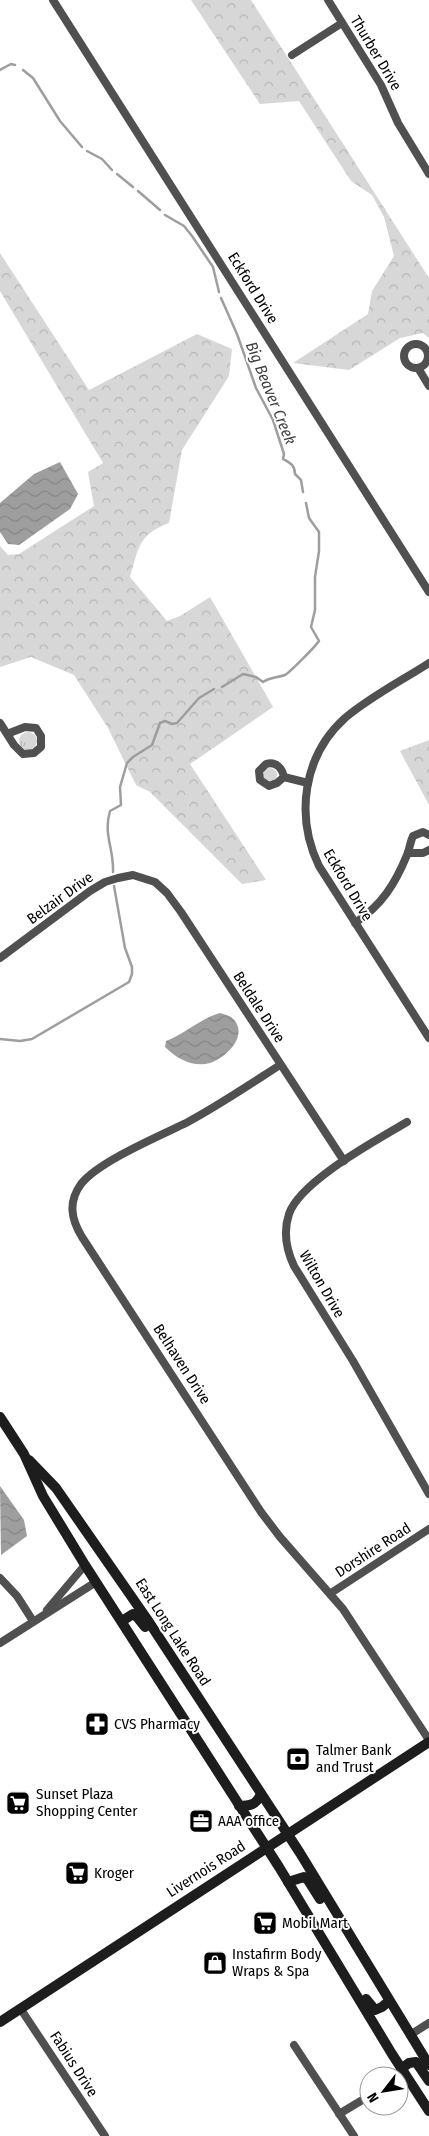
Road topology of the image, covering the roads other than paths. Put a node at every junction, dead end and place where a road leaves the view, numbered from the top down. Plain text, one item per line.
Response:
1 (54, 0) edge
2 (328, 0) edge
3 (342, 23) junction
4 (292, 55) dead end
5 (429, 174) edge
6 (418, 368) dead end
7 (429, 386) edge
8 (429, 592) edge
9 (429, 663) edge
10 (0, 723) edge
11 (7, 734) junction
12 (284, 777) dead end
13 (308, 783) junction
14 (429, 835) edge
15 (429, 850) edge
16 (408, 853) junction
17 (141, 876) joint
18 (355, 922) junction
19 (0, 958) edge
20 (429, 1038) edge
21 (280, 1065) junction
22 (407, 1122) dead end
23 (344, 1161) junction
24 (0, 1417) edge
25 (24, 1454) junction
26 (429, 1494) edge
27 (429, 1529) edge
28 (68, 1536) junction
29 (85, 1564) junction
30 (0, 1578) edge
31 (121, 1579) junction
32 (96, 1582) junction
33 (332, 1593) junction
34 (41, 1617) junction
35 (122, 1621) junction
36 (33, 1622) junction
37 (0, 1643) edge
38 (429, 1741) edge
39 (230, 1746) junction
40 (261, 1794) junction
41 (239, 1806) junction
42 (287, 1834) junction
43 (267, 1848) junction
44 (288, 1882) junction
45 (306, 1910) junction
46 (358, 1949) junction
47 (389, 2001) junction
48 (20, 2008) junction
49 (0, 2022) edge
50 (429, 2023) edge
51 (410, 2035) junction
52 (294, 2045) dead end
53 (429, 2065) edge
54 (397, 2066) edge
55 (407, 2066) edge
56 (429, 2081) edge
57 (409, 2084) edge
58 (359, 2102) edge
59 (429, 2111) edge
60 (340, 2114) junction
61 (105, 2136) edge
62 (354, 2136) edge

1 - 8 street, Eckford Drive
2 - 3 street, Thurber Drive
3 - 4 street
3 - 5 street, Thurber Drive
6 - 7 street
9 - 13 street, Eckford Drive
10 - 11 street
11 - 11 street
12 - 13 street
13 - 18 street, Eckford Drive
14 - 16 street
15 - 16 street
16 - 18 street
17 - 19 street, Belzair Drive
17 - 21 street, Beldale Drive
18 - 20 street, Eckford Drive
21 - 23 street, Beldale Drive
21 - 33 street, Belhaven Drive
22 - 23 street, Wilton Drive
23 - 26 street, Wilton Drive
24 - 25 main road, East Long Lake Road
25 - 28 main road, East Long Lake Road
25 - 31 main road, East Long Lake Road
27 - 33 street, Dorshire Road
28 - 29 main road, East Long Lake Road
28 - 31 main road
29 - 32 main road, East Long Lake Road
29 - 34 street
30 - 36 street
31 - 39 main road, East Long Lake Road
32 - 34 street
32 - 35 main road, East Long Lake Road
33 - 38 street, Belhaven Drive
34 - 36 street
35 - 39 main road
35 - 41 main road, East Long Lake Road
36 - 37 street
38 - 42 main road, Livernois Road
39 - 40 main road, East Long Lake Road
40 - 41 main road
40 - 42 main road, East Long Lake Road
41 - 43 main road, East Long Lake Road
42 - 43 main road, Livernois Road
42 - 46 main road, East Long Lake Road
43 - 44 main road, East Long Lake Road
43 - 48 main road, Livernois Road
44 - 45 main road, East Long Lake Road
44 - 46 main road
45 - 47 main road
45 - 54 main road
46 - 47 main road
47 - 51 main road
48 - 49 main road, Livernois Road
48 - 61 street, Fabius Drive
50 - 51 street
51 - 53 main road
52 - 60 street
55 - 56 main road
57 - 59 main road
58 - 60 street
60 - 62 street

